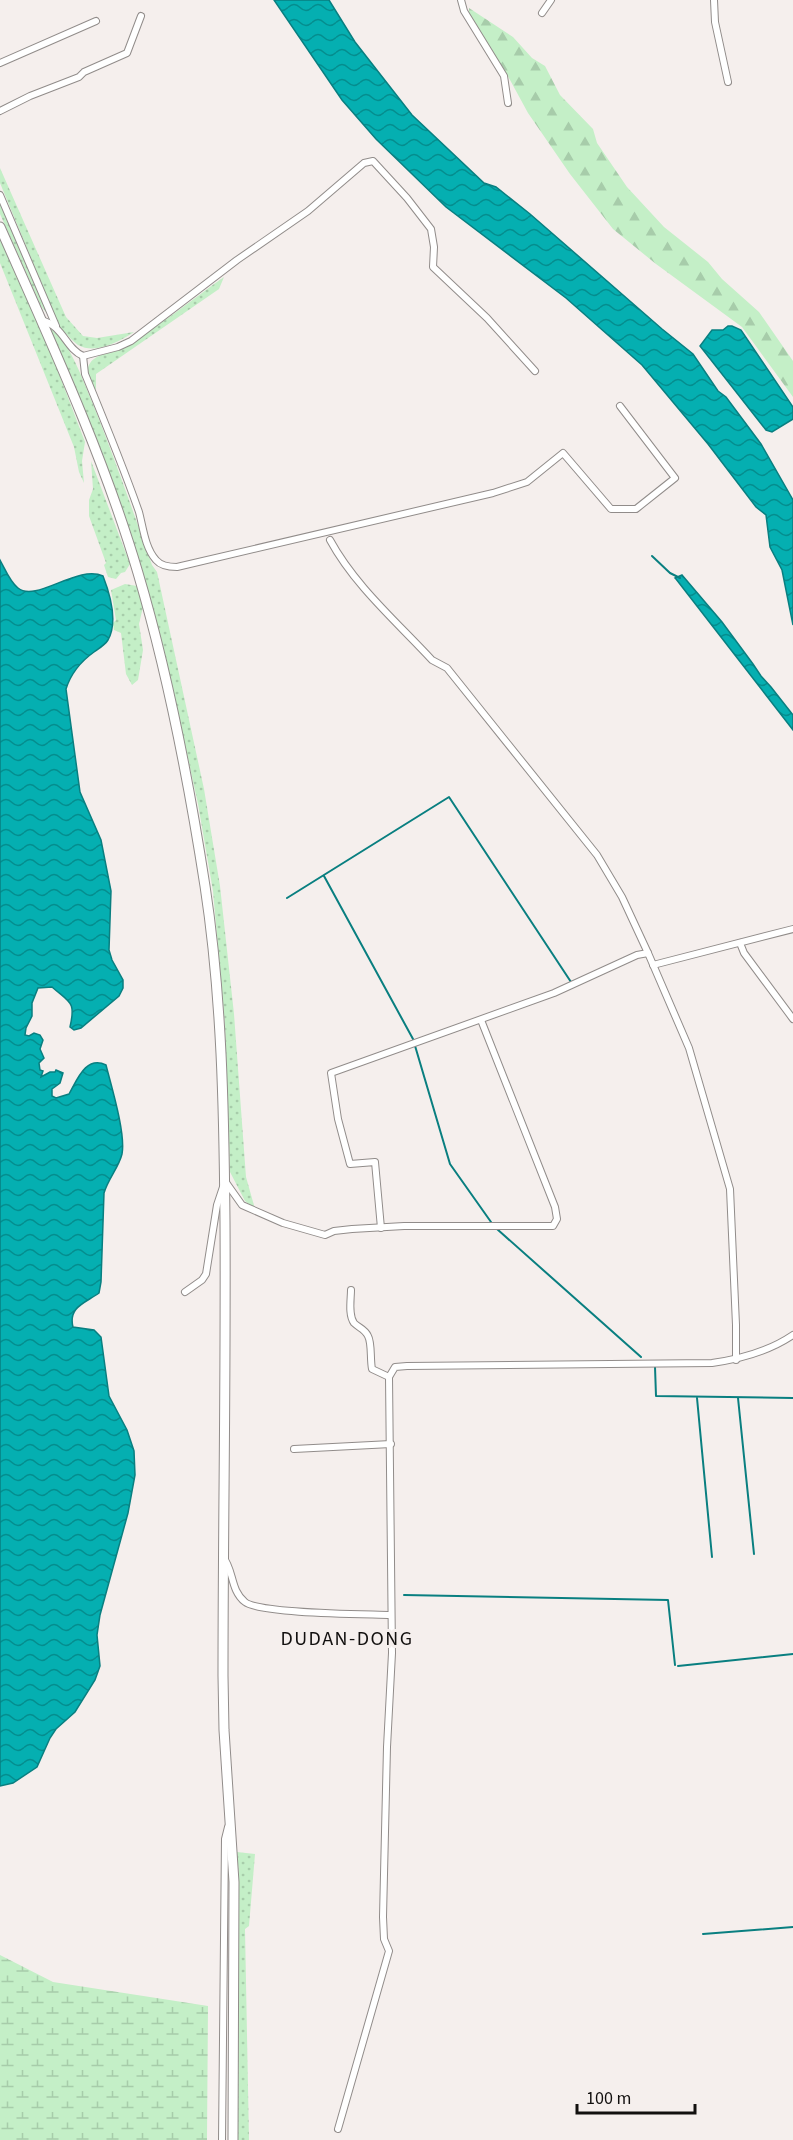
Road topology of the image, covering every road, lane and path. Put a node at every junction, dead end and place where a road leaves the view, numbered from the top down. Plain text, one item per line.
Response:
1 (460, 0) edge
2 (551, 0) edge
3 (714, 0) edge
4 (542, 13) dead end
5 (141, 16) dead end
6 (96, 21) dead end
7 (0, 63) edge
8 (728, 82) dead end
9 (508, 103) dead end
10 (0, 111) edge
11 (0, 195) edge
12 (0, 227) edge
13 (40, 320) junction
14 (56, 327) junction
15 (83, 356) junction
16 (535, 371) dead end
17 (620, 406) dead end
18 (330, 540) dead end
19 (793, 929) edge
20 (740, 943) junction
21 (648, 953) junction
22 (653, 965) junction
23 (793, 1019) edge
24 (481, 1020) junction
25 (225, 1181) junction
26 (381, 1228) junction
27 (351, 1290) dead end
28 (185, 1292) dead end
29 (793, 1335) edge
30 (736, 1360) junction
31 (389, 1377) junction
32 (391, 1444) junction
33 (294, 1449) dead end
34 (223, 1557) junction
35 (391, 1615) junction
36 (230, 1820) junction
37 (338, 2129) dead end
38 (222, 2140) edge
39 (233, 2140) edge

1 - 9 street
2 - 4 street
3 - 8 street
5 - 10 street
6 - 7 street
11 - 14 street
12 - 13 street
13 - 14 street
13 - 25 street
14 - 15 street
15 - 16 street
15 - 17 street
18 - 21 street
19 - 20 street
20 - 22 street
20 - 23 street
21 - 22 street
21 - 24 street
22 - 30 street
24 - 26 street
24 - 26 street
25 - 26 street
25 - 28 street
25 - 34 street
27 - 31 street
29 - 30 street
30 - 31 street
31 - 32 street
32 - 33 street
32 - 35 street
34 - 35 street
34 - 36 street
35 - 37 street
36 - 38 street
36 - 39 street

